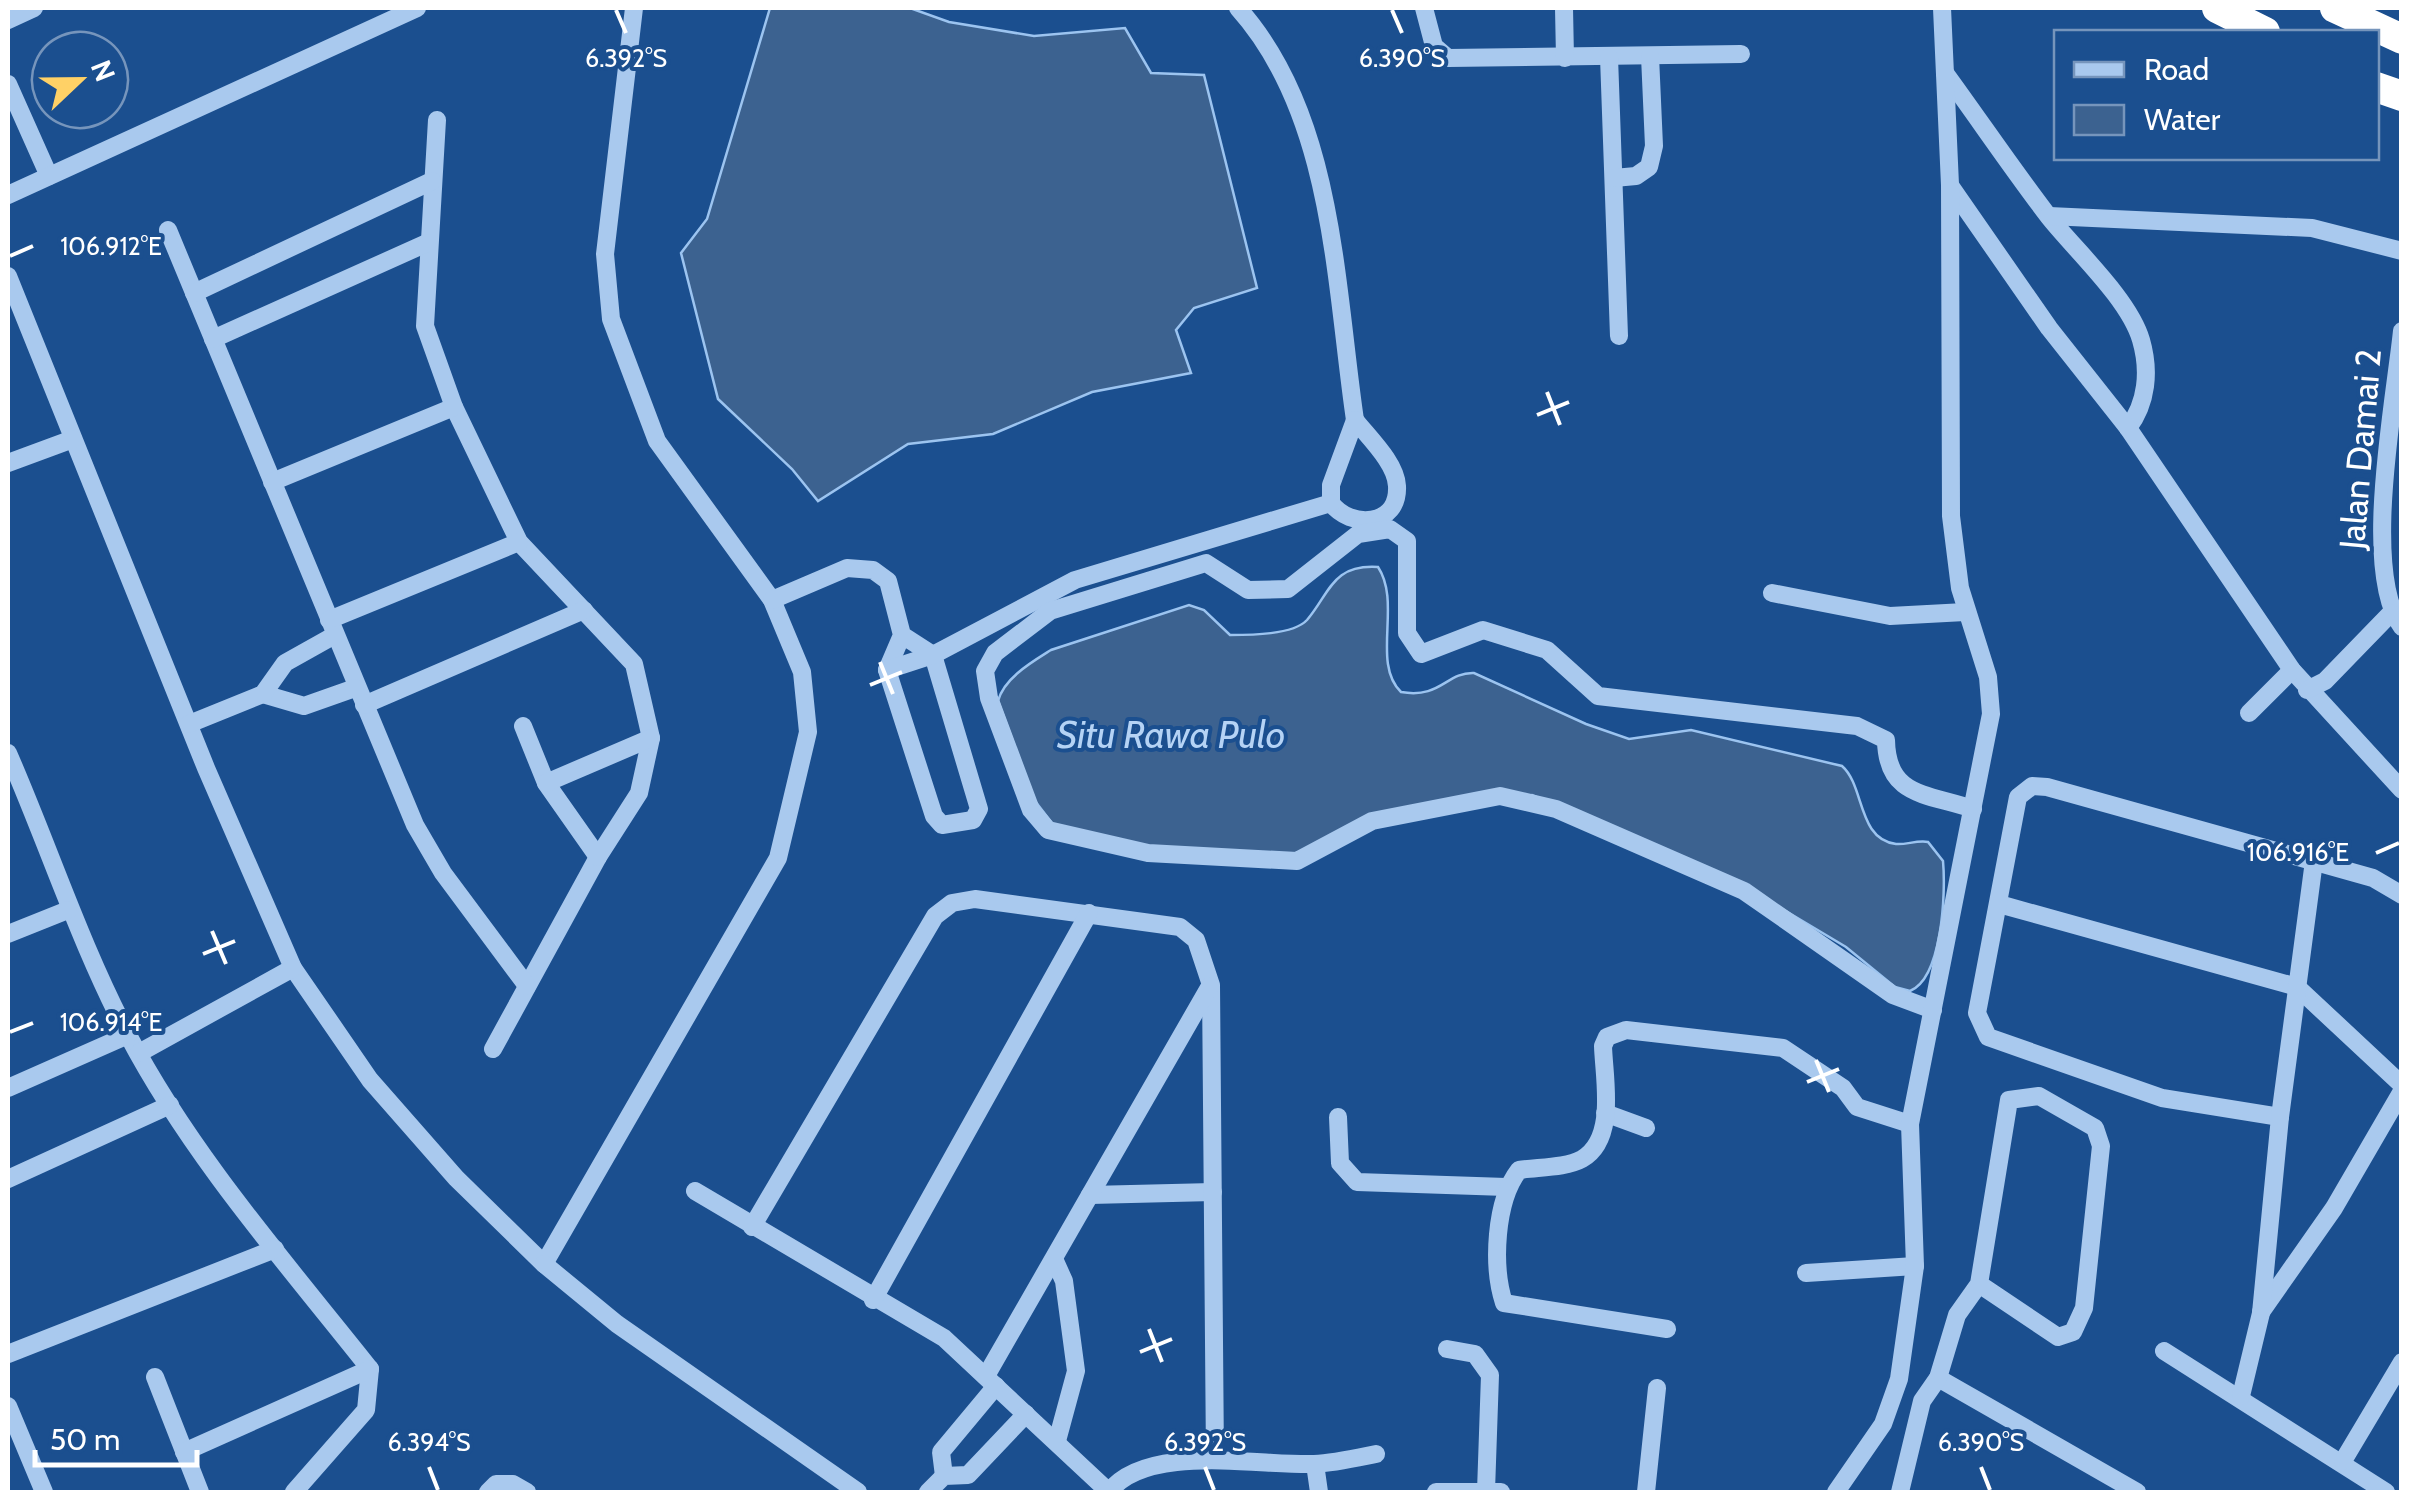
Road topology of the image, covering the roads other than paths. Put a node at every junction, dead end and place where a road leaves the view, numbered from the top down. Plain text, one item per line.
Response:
1 (417, 8) edge
2 (634, 8) edge
3 (1238, 8) edge
4 (1424, 8) edge
5 (1564, 8) edge
6 (1942, 8) edge
7 (2217, 8) edge
8 (2335, 8) edge
9 (29, 9) edge
10 (8, 20) edge
11 (2262, 30) edge
12 (2402, 40) edge
13 (1741, 54) dead end
14 (1650, 56) junction
15 (1609, 57) junction
16 (1565, 58) junction
17 (1945, 72) junction
18 (8, 84) edge
19 (437, 120) dead end
20 (49, 176) junction
21 (1614, 178) junction
22 (432, 181) junction
23 (1950, 185) junction
24 (8, 195) edge
25 (2049, 216) junction
26 (168, 230) dead end
27 (427, 243) junction
28 (2402, 251) edge
29 (8, 276) edge
30 (194, 294) junction
31 (2402, 331) edge
32 (1619, 336) dead end
33 (213, 338) junction
34 (454, 406) junction
35 (1354, 420) junction
36 (2128, 428) junction
37 (73, 439) junction
38 (8, 463) edge
39 (272, 482) junction
40 (1330, 503) junction
41 (519, 542) junction
42 (1772, 592) dead end
43 (772, 600) junction
44 (584, 610) junction
45 (1966, 612) junction
46 (2396, 620) edge
47 (332, 627) junction
48 (902, 635) junction
49 (933, 655) junction
50 (887, 670) junction
51 (2292, 670) junction
52 (2307, 690) junction
53 (263, 694) junction
54 (360, 696) junction
55 (2250, 713) dead end
56 (188, 724) junction
57 (523, 726) dead end
58 (651, 738) junction
59 (8, 753) edge
60 (13, 782) edge
61 (546, 783) junction
62 (2402, 790) edge
63 (1972, 808) junction
64 (598, 857) junction
65 (2314, 861) junction
66 (2402, 895) edge
67 (1999, 904) junction
68 (68, 910) junction
69 (1090, 914) junction
70 (8, 934) edge
71 (292, 968) junction
72 (1211, 985) junction
73 (527, 986) junction
74 (2297, 986) junction
75 (1933, 1010) junction
76 (128, 1035) junction
77 (493, 1048) dead end
78 (139, 1054) junction
79 (8, 1088) edge
80 (2402, 1088) edge
81 (170, 1105) junction
82 (1606, 1113) junction
83 (1338, 1117) dead end
84 (2280, 1117) junction
85 (1910, 1124) junction
86 (1646, 1128) dead end
87 (8, 1179) edge
88 (1506, 1188) junction
89 (695, 1191) dead end
90 (1213, 1192) junction
91 (1090, 1195) junction
92 (752, 1227) junction
93 (275, 1249) junction
94 (1055, 1261) junction
95 (544, 1264) junction
96 (1916, 1266) junction
97 (1806, 1272) dead end
98 (1979, 1284) junction
99 (874, 1300) junction
100 (2261, 1313) junction
101 (1667, 1329) dead end
102 (1447, 1349) dead end
103 (2164, 1351) dead end
104 (8, 1354) edge
105 (2402, 1362) edge
106 (370, 1369) junction
107 (154, 1377) dead end
108 (1938, 1378) junction
109 (991, 1381) junction
110 (1656, 1388) dead end
111 (2240, 1396) junction
112 (8, 1406) edge
113 (1026, 1414) junction
114 (1057, 1441) junction
115 (184, 1452) junction
116 (1376, 1454) dead end
117 (1215, 1460) junction
118 (2343, 1461) junction
119 (1315, 1464) junction
120 (944, 1476) junction
121 (44, 1492) edge
122 (200, 1492) edge
123 (294, 1492) edge
124 (488, 1492) edge
125 (527, 1492) edge
126 (858, 1492) edge
127 (928, 1492) edge
128 (1109, 1492) edge
129 (1319, 1492) edge
130 (1436, 1492) edge
131 (1494, 1492) edge
132 (1646, 1492) edge
133 (1836, 1492) edge
134 (1900, 1492) edge
135 (2138, 1492) edge
136 (2386, 1492) edge

1 - 20 street
2 - 43 street
3 - 35 street
4 - 16 street
5 - 16 street
6 - 17 street
7 - 11 highway
8 - 12 highway
9 - 10 street
13 - 14 street
14 - 15 street
14 - 21 street
15 - 16 street
15 - 21 street
17 - 23 street
17 - 25 street
18 - 20 street
19 - 22 street
20 - 24 street
21 - 32 street
22 - 27 street
22 - 30 street
23 - 36 street
23 - 45 street
25 - 28 street
25 - 36 street
26 - 30 street
27 - 33 street
27 - 34 street
29 - 37 street
30 - 33 street
31 - 46 street, Jalan Damai 2
33 - 39 street
34 - 39 street
34 - 41 street
35 - 40 street
35 - 40 street
36 - 51 street
37 - 38 street
37 - 56 street
39 - 47 street
40 - 49 street
41 - 44 street
41 - 47 street
42 - 45 street
43 - 48 street
43 - 95 street
44 - 54 street
44 - 58 street
45 - 63 street
46 - 52 street
47 - 53 street
47 - 54 street
48 - 49 street
48 - 50 street
49 - 50 street
49 - 50 street
51 - 52 street
51 - 55 street
52 - 62 street
53 - 54 street
53 - 56 street
54 - 73 street
56 - 71 street
57 - 61 street
58 - 61 street
58 - 64 street
59 - 60 street
60 - 68 street
61 - 64 street
63 - 75 street
63 - 75 street
64 - 73 street
65 - 66 street
65 - 67 street
65 - 74 street
67 - 74 street
67 - 84 street
68 - 70 street
68 - 76 street
69 - 72 street
69 - 92 street
69 - 99 street
71 - 78 street
71 - 95 street
72 - 90 street
72 - 91 street
73 - 77 street
74 - 80 street
74 - 84 street
75 - 85 street
76 - 78 street
76 - 79 street
78 - 81 street
80 - 100 street
81 - 87 street
81 - 93 street
82 - 85 street
82 - 86 street
82 - 88 street
83 - 88 street
84 - 100 street
85 - 96 street
88 - 101 street
89 - 92 street
90 - 91 street
90 - 117 street
91 - 94 street
92 - 99 street
93 - 104 street
93 - 106 street
94 - 109 street
94 - 114 street
95 - 126 street
96 - 97 street
96 - 133 street
98 - 98 street
98 - 108 street
99 - 109 street
100 - 111 street
102 - 131 street
103 - 111 street
105 - 118 street
106 - 115 street
106 - 123 street
107 - 115 street
108 - 134 street
108 - 135 street
109 - 113 street
109 - 120 street
110 - 132 street
111 - 118 street
112 - 121 street
113 - 114 street
113 - 120 street
114 - 128 street
115 - 122 street
116 - 119 street
117 - 119 street
117 - 128 street
118 - 136 street
119 - 129 street
120 - 127 street
124 - 125 street
130 - 131 street

